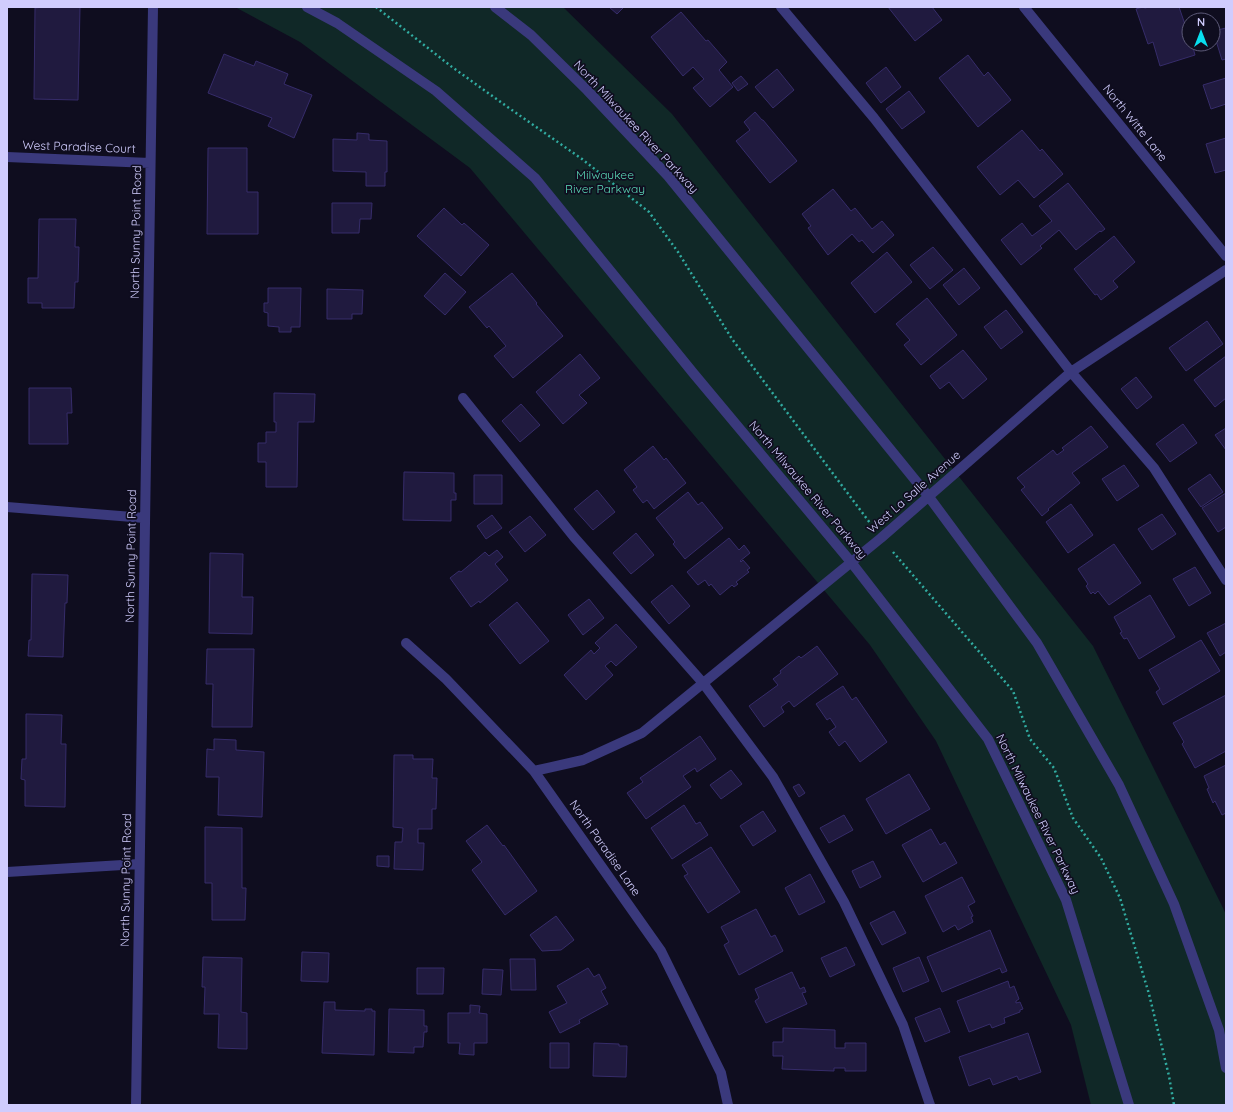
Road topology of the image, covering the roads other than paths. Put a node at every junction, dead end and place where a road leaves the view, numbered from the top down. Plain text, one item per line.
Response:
1 (153, 7) edge
2 (307, 7) edge
3 (495, 7) edge
4 (781, 7) edge
5 (1024, 7) edge
6 (7, 157) edge
7 (150, 163) junction
8 (1226, 256) edge
9 (1226, 270) edge
10 (1071, 372) junction
11 (463, 398) dead end
12 (929, 497) junction
13 (7, 507) edge
14 (145, 518) junction
15 (851, 562) junction
16 (1226, 580) edge
17 (406, 643) dead end
18 (703, 683) junction
19 (534, 771) junction
20 (139, 864) junction
21 (7, 872) edge
22 (1226, 1068) edge
23 (136, 1105) edge
24 (728, 1105) edge
25 (930, 1105) edge
26 (1129, 1105) edge

1 - 7 street, North Sunny Point Road
2 - 15 street, North Milwaukee River Parkway
3 - 12 street, North Milwaukee River Parkway
4 - 10 street
5 - 8 street, North Witte Lane
6 - 7 street, West Paradise Court
7 - 14 street, North Sunny Point Road
9 - 10 street, West La Salle Avenue
10 - 12 street, West La Salle Avenue
10 - 16 street
11 - 18 street
12 - 15 street, West La Salle Avenue
12 - 22 street, North Milwaukee River Parkway
13 - 14 street
14 - 20 street, North Sunny Point Road
15 - 18 street, West La Salle Avenue
15 - 26 street, North Milwaukee River Parkway
17 - 19 street, North Paradise Lane
18 - 19 street, West La Salle Avenue
18 - 25 street
19 - 24 street, North Paradise Lane
20 - 21 street
20 - 23 street, North Sunny Point Road

